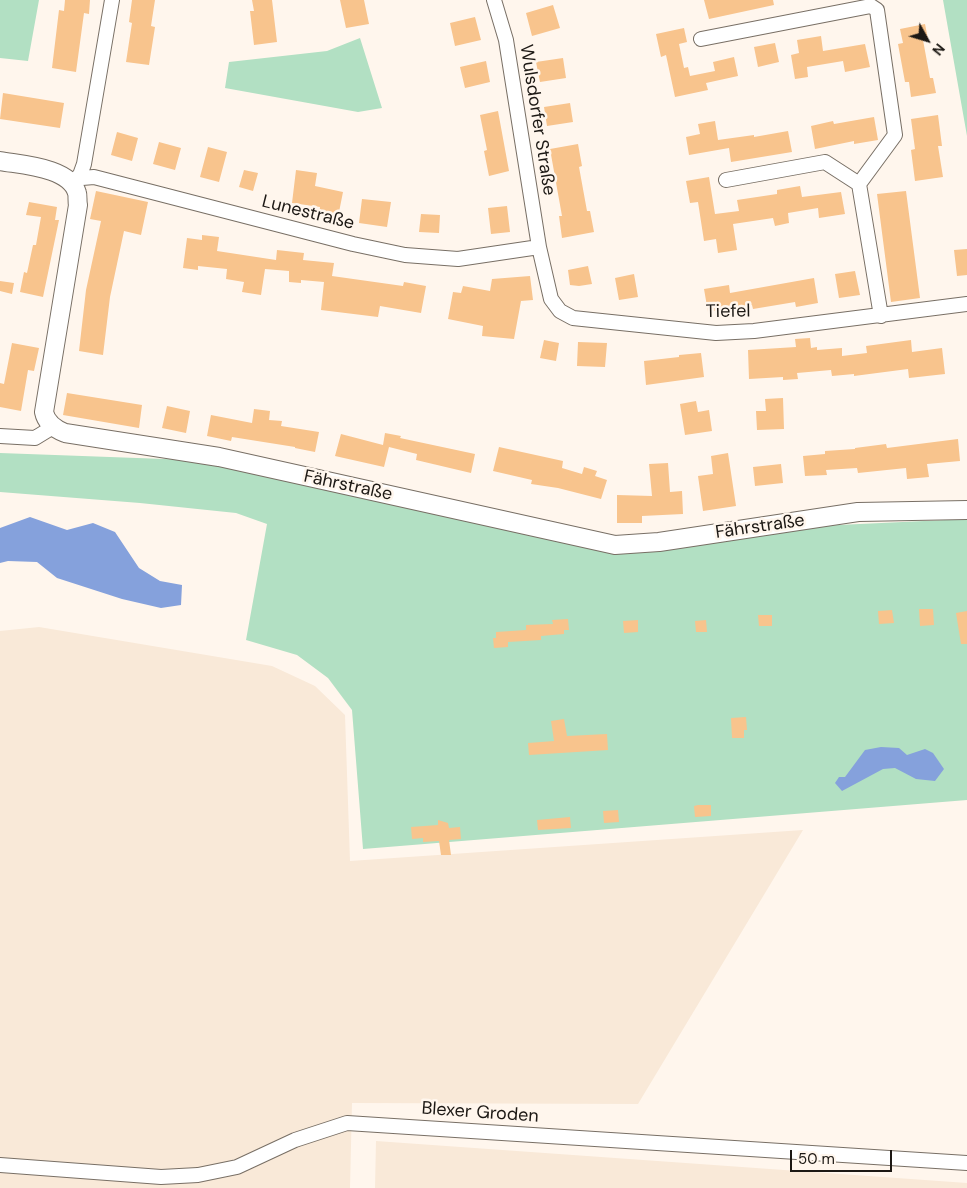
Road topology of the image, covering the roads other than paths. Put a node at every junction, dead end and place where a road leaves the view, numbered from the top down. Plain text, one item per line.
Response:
1 (112, 0) edge
2 (494, 0) edge
3 (701, 39) dead end
4 (0, 161) edge
5 (726, 180) dead end
6 (72, 183) junction
7 (859, 184) junction
8 (539, 247) junction
9 (967, 304) edge
10 (881, 316) junction
11 (54, 427) junction
12 (0, 436) edge
13 (967, 510) edge
14 (967, 1162) edge
15 (0, 1165) edge

1 - 6 street
2 - 8 street, Wulsdorfer Straße
3 - 7 street
4 - 6 street
5 - 7 street
6 - 8 street, Lunestraße
6 - 11 street
7 - 10 street
8 - 10 street, Tiefel
9 - 10 street, Tiefel
11 - 12 street
11 - 13 street, Fährstraße
14 - 15 street, Blexer Groden

